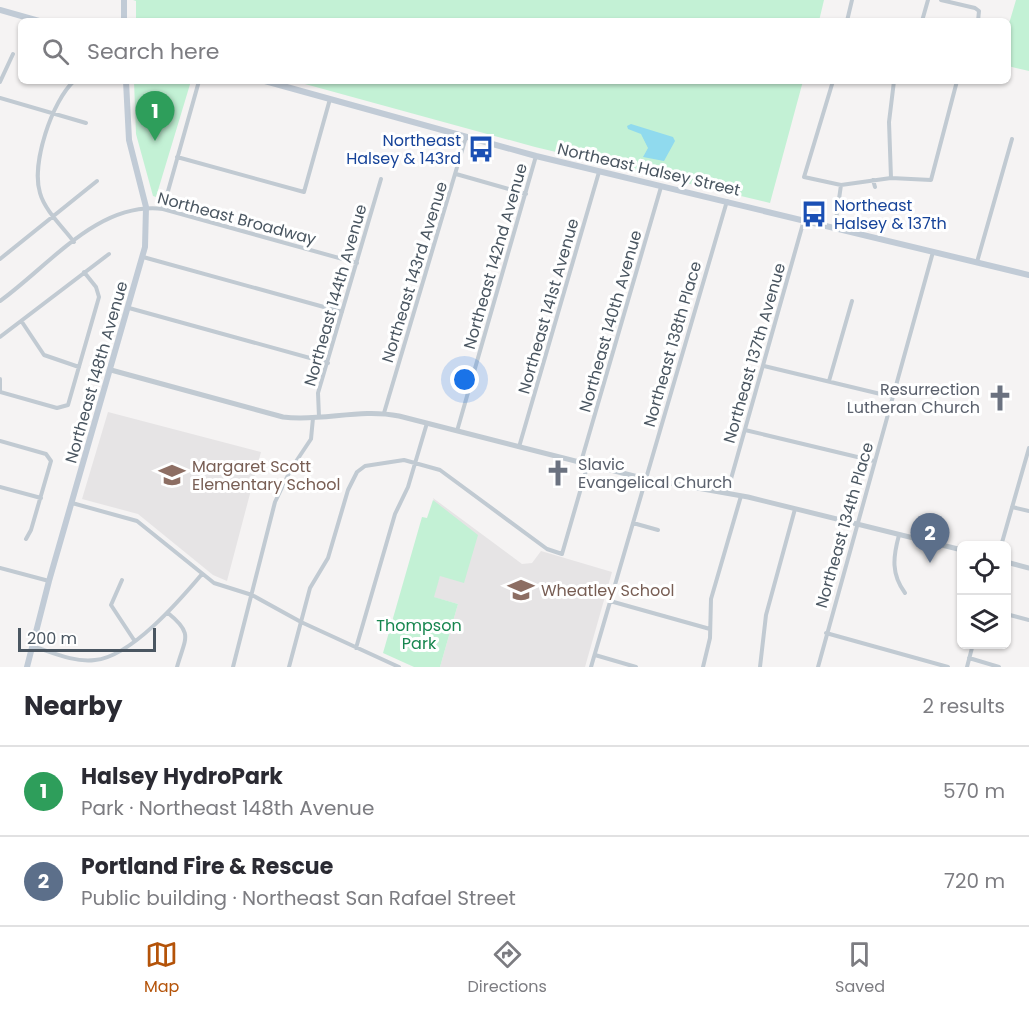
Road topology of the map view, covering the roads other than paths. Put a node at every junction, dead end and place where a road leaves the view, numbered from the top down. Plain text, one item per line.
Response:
1 (124, 0) edge
2 (852, 0) edge
3 (928, 0) edge
4 (941, 0) edge
5 (0, 10) edge
6 (28, 18) edge
7 (124, 18) edge
8 (848, 18) edge
9 (923, 18) edge
10 (978, 18) edge
11 (13, 54) dead end
12 (0, 82) edge
13 (72, 84) edge
14 (126, 84) edge
15 (198, 84) edge
16 (276, 84) edge
17 (832, 84) edge
18 (894, 84) edge
19 (956, 84) edge
20 (0, 98) edge
21 (330, 99) junction
22 (53, 113) junction
23 (86, 123) dead end
24 (466, 137) junction
25 (1012, 139) dead end
26 (536, 156) junction
27 (177, 157) junction
28 (599, 171) junction
29 (456, 174) junction
30 (891, 178) junction
31 (381, 179) dead end
32 (873, 180) junction
33 (97, 181) dead end
34 (841, 185) junction
35 (662, 186) junction
36 (875, 187) dead end
37 (526, 194) junction
38 (727, 201) junction
39 (146, 207) junction
40 (163, 209) junction
41 (53, 216) junction
42 (805, 220) junction
43 (835, 227) junction
44 (74, 242) junction
45 (933, 252) junction
46 (109, 254) dead end
47 (143, 257) junction
48 (0, 259) edge
49 (357, 263) junction
50 (977, 263) junction
51 (84, 272) junction
52 (1029, 275) edge
53 (852, 301) dead end
54 (0, 302) edge
55 (129, 308) junction
56 (342, 312) junction
57 (22, 322) junction
58 (0, 337) edge
59 (328, 363) junction
60 (764, 366) junction
61 (79, 368) junction
62 (111, 370) junction
63 (0, 379) edge
64 (828, 381) junction
65 (0, 392) edge
66 (892, 397) junction
67 (384, 413) junction
68 (316, 418) junction
69 (427, 423) junction
70 (745, 429) junction
71 (457, 431) junction
72 (0, 441) edge
73 (519, 447) junction
74 (1029, 448) edge
75 (1028, 455) edge
76 (874, 461) junction
77 (581, 462) junction
78 (416, 463) junction
79 (588, 464) junction
80 (646, 479) junction
81 (0, 487) edge
82 (727, 493) junction
83 (741, 496) junction
84 (41, 498) junction
85 (72, 503) junction
86 (1012, 507) junction
87 (795, 509) junction
88 (1029, 512) edge
89 (633, 523) junction
90 (856, 524) junction
91 (658, 530) dead end
92 (899, 535) junction
93 (26, 539) dead end
94 (1002, 541) edge
95 (957, 549) edge
96 (1011, 563) edge
97 (0, 568) edge
98 (1029, 568) edge
99 (202, 574) junction
100 (122, 580) dead end
101 (49, 581) junction
102 (905, 593) dead end
103 (252, 595) junction
104 (610, 601) junction
105 (168, 613) junction
106 (1011, 615) edge
107 (1029, 620) edge
108 (301, 622) junction
109 (710, 629) junction
110 (826, 633) junction
111 (134, 640) junction
112 (32, 646) junction
113 (356, 648) junction
114 (972, 649) edge
115 (595, 655) junction
116 (969, 658) junction
117 (84, 660) junction
118 (27, 667) edge
119 (83, 667) edge
120 (177, 667) edge
121 (233, 667) edge
122 (289, 667) edge
123 (399, 667) edge
124 (591, 667) edge
125 (636, 667) edge
126 (703, 667) edge
127 (760, 667) edge
128 (818, 667) edge
129 (948, 667) edge
130 (967, 667) edge
131 (999, 667) edge

1 - 7 main road
2 - 8 street
3 - 9 street
4 - 10 street
5 - 6 main road
11 - 12 street
13 - 22 street
14 - 39 main road, Northeast 148th Avenue
15 - 27 street
16 - 21 main road, Northeast Halsey Street
17 - 34 street
18 - 30 street
19 - 30 street
20 - 22 street
21 - 24 main road, Northeast Halsey Street
21 - 27 street
22 - 23 street
22 - 41 street
24 - 26 main road, Northeast Halsey Street
24 - 29 street, Northeast 143rd Avenue
25 - 50 street
26 - 28 main road, Northeast Halsey Street
26 - 37 street, Northeast 142nd Avenue
27 - 40 street
28 - 35 main road, Northeast Halsey Street
28 - 73 street, Northeast 141st Avenue
29 - 37 street
29 - 67 street, Northeast 143rd Avenue
30 - 32 street
31 - 49 street, Northeast 144th Avenue
32 - 34 street
32 - 36 street
33 - 41 street
34 - 43 street
35 - 38 main road, Northeast Halsey Street
35 - 77 street, Northeast 140th Avenue
37 - 71 street, Northeast 142nd Avenue
38 - 42 main road, Northeast Halsey Street
38 - 80 street, Northeast 138th Place
39 - 40 street, Northeast Broadway
39 - 44 street
39 - 47 main road, Northeast 148th Avenue
40 - 49 street, Northeast Broadway
41 - 44 street
41 - 48 street
42 - 43 main road, Northeast Halsey Street
42 - 60 street, Northeast 137th Avenue
43 - 45 main road, Northeast Halsey Street
44 - 54 street
45 - 50 main road, Northeast Halsey Street
45 - 66 street, Northeast 134th Place
46 - 51 street
47 - 55 main road, Northeast 148th Avenue
47 - 56 street
49 - 56 street, Northeast 144th Avenue
50 - 52 main road, Northeast Halsey Street
51 - 57 street
51 - 61 street
53 - 64 street
55 - 59 street
55 - 62 main road, Northeast 148th Avenue
56 - 59 street, Northeast 144th Avenue
57 - 58 street
57 - 61 street
59 - 68 street, Northeast 144th Avenue
60 - 64 street
60 - 70 street, Northeast 137th Avenue
61 - 65 street
62 - 68 street
62 - 85 main road, Northeast 148th Avenue
63 - 65 street
64 - 66 street
66 - 76 street, Northeast 134th Place
67 - 68 street
67 - 69 street
68 - 103 street, Northeast 144th Avenue
69 - 71 street
69 - 78 street
70 - 76 street
70 - 82 street, Northeast 137th Avenue
71 - 73 street
72 - 84 street
73 - 77 street
74 - 75 street
75 - 86 street
76 - 90 street, Northeast 134th Place
77 - 79 street
78 - 79 street
78 - 108 street
78 - 113 street
79 - 80 street
80 - 82 street
80 - 89 street, Northeast 138th Place
81 - 84 street
82 - 83 street
83 - 87 street
83 - 109 street
84 - 93 street
85 - 99 street
85 - 101 main road, Northeast 148th Avenue
86 - 88 street
86 - 94 street
87 - 90 street
87 - 127 street
89 - 91 street
89 - 104 street, Northeast 138th Place
90 - 92 street
90 - 110 street, Northeast 134th Place
92 - 95 street
92 - 102 street
96 - 98 street
97 - 101 street
99 - 103 street
99 - 105 street
100 - 111 street
101 - 112 main road, Northeast 148th Avenue
103 - 108 street
103 - 121 street, Northeast 144th Avenue
104 - 109 street
104 - 115 street, Northeast 138th Place
105 - 111 street
105 - 120 street
106 - 107 street
108 - 113 street
108 - 122 street
109 - 126 street
110 - 128 street, Northeast 134th Place
110 - 129 street
111 - 117 street
112 - 117 street
112 - 118 main road, Northeast 148th Avenue
113 - 123 street
114 - 116 street
115 - 124 street, Northeast 138th Place
115 - 125 street
116 - 130 street
116 - 131 street
117 - 119 street

